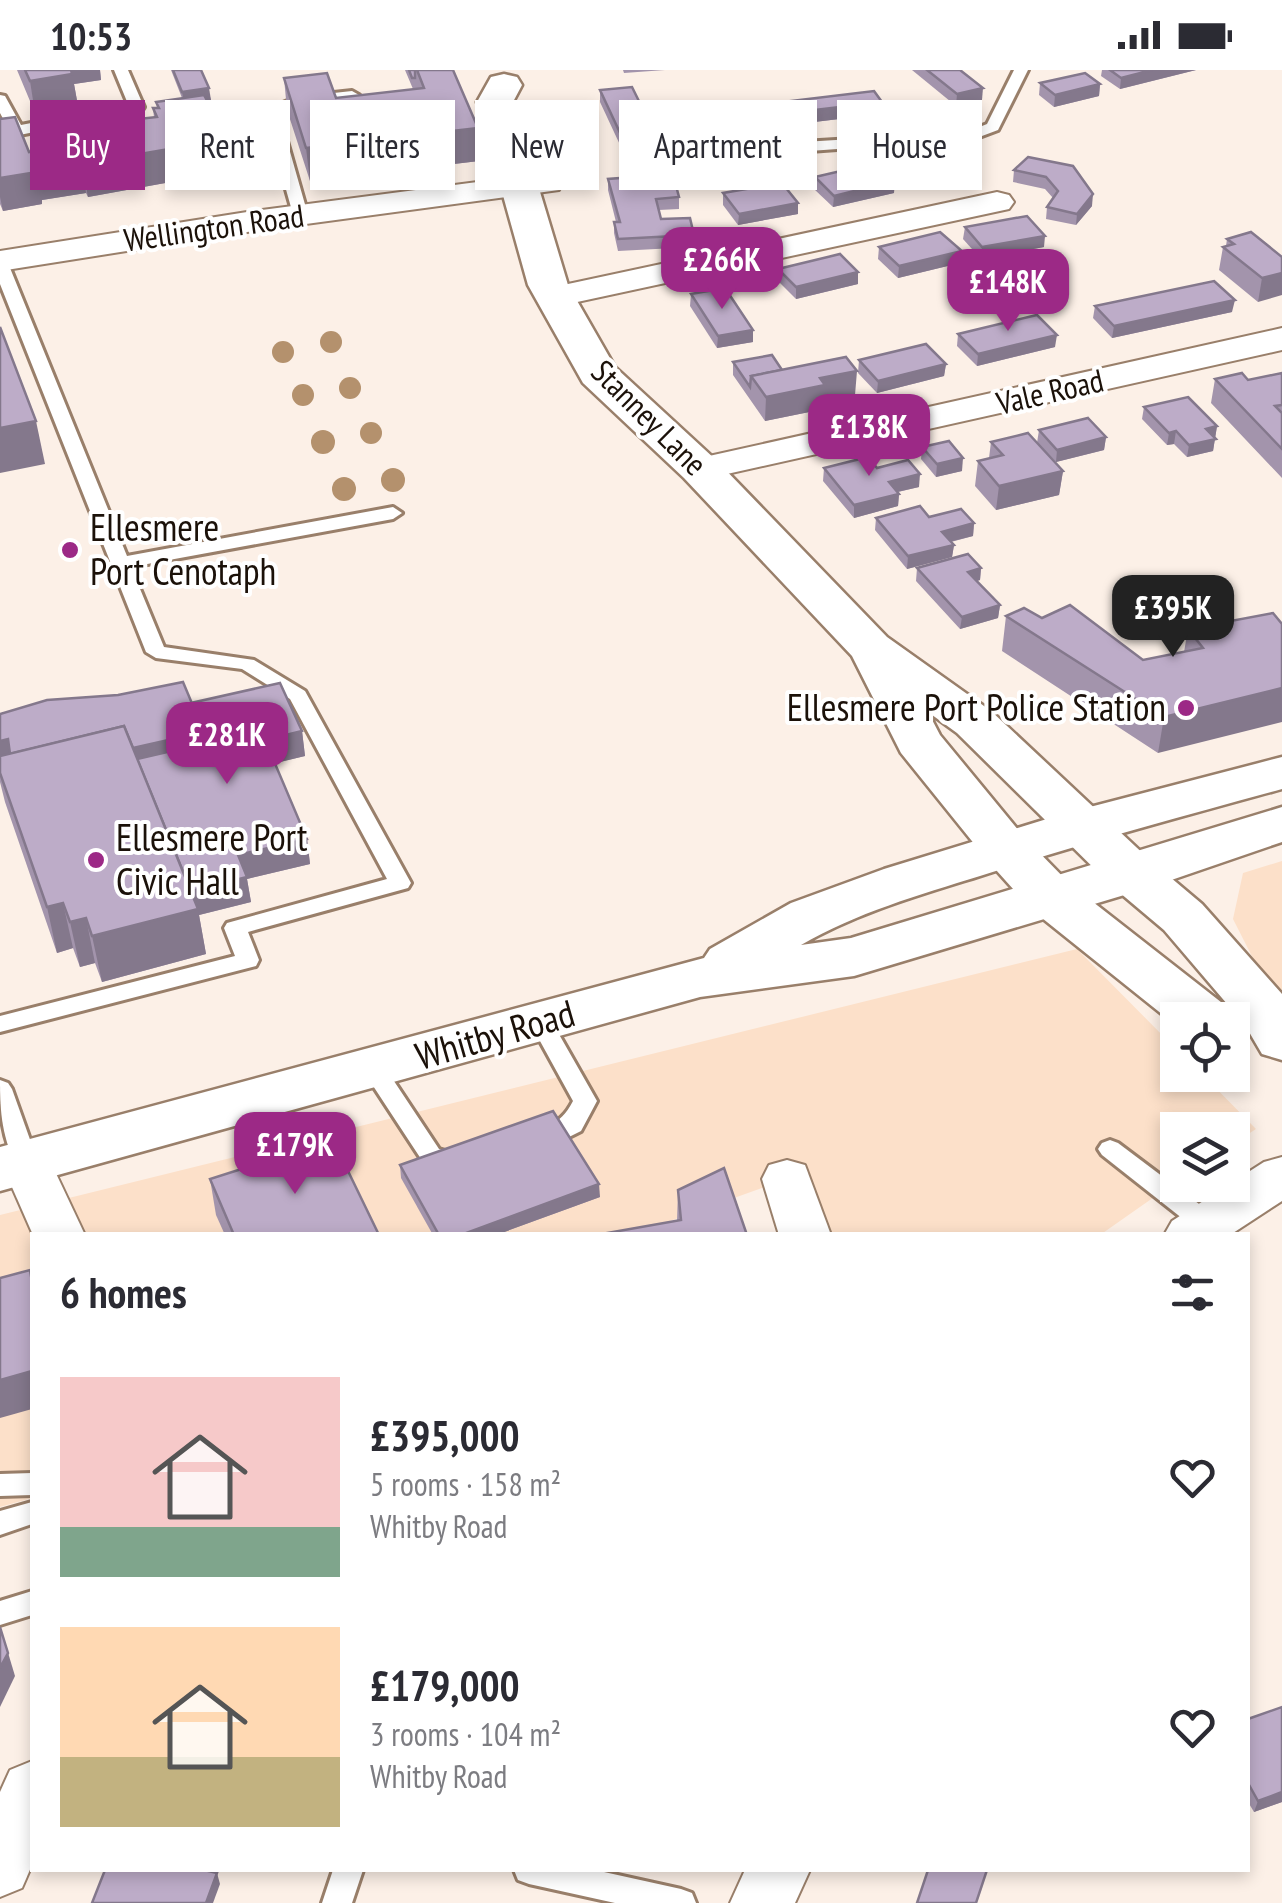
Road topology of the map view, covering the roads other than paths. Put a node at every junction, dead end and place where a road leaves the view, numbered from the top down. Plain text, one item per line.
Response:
1 (121, 70) edge
2 (1021, 70) edge
3 (352, 94) edge
4 (0, 99) edge
5 (8, 133) edge
6 (817, 146) edge
7 (493, 190) edge
8 (534, 190) edge
9 (997, 202) dead end
10 (300, 215) junction
11 (0, 262) edge
12 (568, 295) junction
13 (1282, 339) edge
14 (700, 469) junction
15 (392, 512) dead end
16 (121, 563) junction
17 (870, 648) junction
18 (1282, 773) edge
19 (1282, 824) edge
20 (1080, 826) junction
21 (1006, 849) junction
22 (1132, 874) junction
23 (1051, 897) junction
24 (700, 978) junction
25 (1183, 1002) edge
26 (540, 1021) junction
27 (0, 1024) edge
28 (1282, 1040) edge
29 (1250, 1048) edge
30 (1282, 1067) edge
31 (374, 1069) junction
32 (0, 1090) edge
33 (1110, 1149) dead end
34 (513, 1150) edge
35 (478, 1160) edge
36 (13, 1165) edge
37 (1282, 1176) edge
38 (788, 1179) dead end
39 (1198, 1229) edge
40 (57, 1232) edge
41 (805, 1232) edge
42 (30, 1484) edge
43 (0, 1485) edge
44 (30, 1515) edge
45 (0, 1523) edge
46 (30, 1604) edge
47 (0, 1614) edge
48 (19, 1804) edge
49 (0, 1867) edge
50 (347, 1872) edge
51 (538, 1872) edge
52 (777, 1872) edge
53 (337, 1903) edge
54 (680, 1903) edge
55 (762, 1903) edge

1 - 5 lane
2 - 6 lane
3 - 10 lane
4 - 5 lane
7 - 10 street, Wellington Road
8 - 12 main road, Stanney Lane
9 - 12 street
10 - 11 street, Wellington Road
11 - 16 lane
12 - 14 main road, Stanney Lane
12 - 14 main road, Stanney Lane
13 - 14 street, Vale Road
14 - 17 main road, Stanney Lane
15 - 16 lane
16 - 27 lane
17 - 20 main road, Stanney Lane
17 - 21 main road, Stanney Lane
18 - 20 main road, Whitby Road
19 - 22 main road, Whitby Road
20 - 21 main road, Whitby Road
20 - 22 main road, Stanney Lane
21 - 23 main road, Stanney Lane
21 - 24 main road, Whitby Road
22 - 23 main road, Whitby Road
22 - 28 main road, Stanney Lane
23 - 24 main road, Whitby Road
23 - 25 main road, Stanney Lane
24 - 26 main road, Whitby Road
26 - 31 main road, Whitby Road
26 - 34 lane
29 - 30 main road
31 - 35 lane
31 - 36 main road, Whitby Road
32 - 36 lane
33 - 39 lane
36 - 40 street
37 - 39 street
38 - 41 street
42 - 43 lane
44 - 45 lane
46 - 47 lane
48 - 49 street
50 - 53 lane
51 - 54 lane
52 - 55 street

